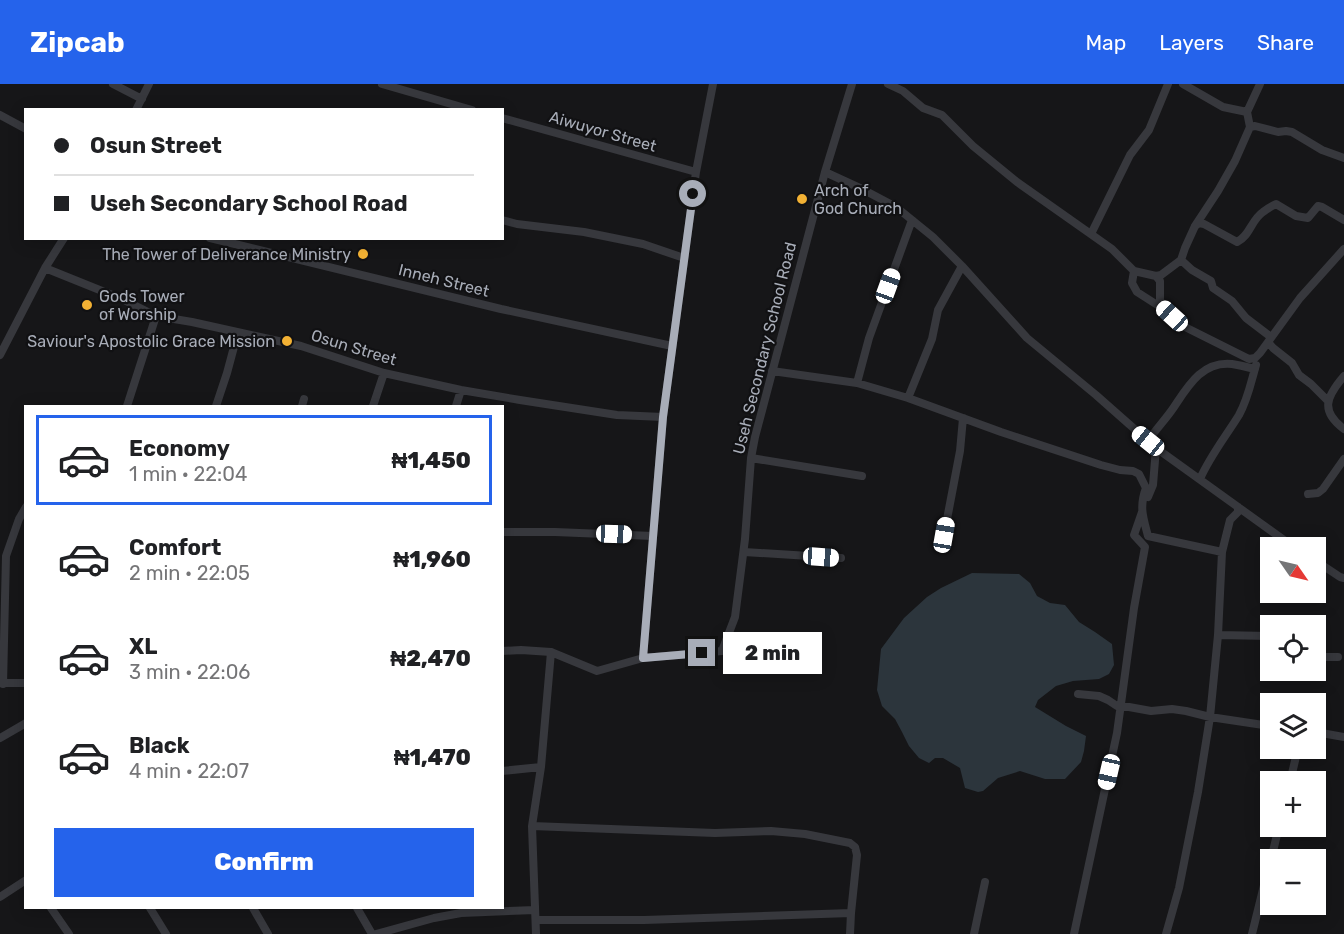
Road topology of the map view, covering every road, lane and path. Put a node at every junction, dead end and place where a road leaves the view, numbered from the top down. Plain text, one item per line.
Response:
1 (113, 84) edge
2 (150, 84) edge
3 (382, 84) edge
4 (713, 84) edge
5 (852, 84) edge
6 (888, 84) edge
7 (1162, 84) edge
8 (1168, 84) edge
9 (1183, 84) edge
10 (1260, 84) edge
11 (142, 99) junction
12 (1161, 102) junction
13 (136, 108) edge
14 (465, 108) edge
15 (1247, 112) junction
16 (0, 115) edge
17 (504, 119) edge
18 (1250, 127) junction
19 (24, 128) edge
20 (1344, 158) edge
21 (696, 172) junction
22 (825, 172) junction
23 (912, 220) junction
24 (1344, 220) edge
25 (504, 221) edge
26 (1195, 226) junction
27 (1091, 234) junction
28 (63, 240) edge
29 (218, 240) edge
30 (1344, 249) edge
31 (684, 258) junction
32 (1181, 260) junction
33 (962, 266) junction
34 (45, 268) junction
35 (1134, 271) junction
36 (1156, 276) junction
37 (1162, 308) junction
38 (156, 316) junction
39 (238, 332) junction
40 (1269, 339) junction
41 (672, 346) junction
42 (1260, 353) junction
43 (0, 355) edge
44 (1255, 369) junction
45 (772, 371) junction
46 (384, 373) junction
47 (1344, 376) edge
48 (856, 383) junction
49 (461, 390) junction
50 (908, 398) junction
51 (1328, 401) junction
52 (127, 405) edge
53 (216, 405) edge
54 (373, 405) edge
55 (456, 405) edge
56 (663, 417) junction
57 (963, 418) junction
58 (1344, 429) edge
59 (1148, 441) junction
60 (1156, 448) junction
61 (751, 458) junction
62 (1344, 459) edge
63 (862, 476) dead end
64 (1200, 479) junction
65 (1308, 494) dead end
66 (1229, 501) junction
67 (1238, 507) junction
68 (24, 511) edge
69 (1142, 514) junction
70 (1230, 520) junction
71 (504, 532) edge
72 (944, 535) dead end
73 (653, 536) junction
74 (1280, 537) edge
75 (744, 552) junction
76 (1222, 552) junction
77 (841, 558) dead end
78 (1326, 568) edge
79 (1344, 578) edge
80 (1218, 635) junction
81 (1260, 636) edge
82 (504, 651) edge
83 (551, 652) junction
84 (1326, 657) edge
85 (1338, 657) dead end
86 (643, 658) junction
87 (24, 683) edge
88 (2, 684) edge
89 (1078, 694) dead end
90 (1121, 707) junction
91 (1210, 717) junction
92 (24, 724) edge
93 (1260, 724) edge
94 (1326, 734) edge
95 (1344, 737) edge
96 (0, 738) edge
97 (541, 766) junction
98 (504, 771) edge
99 (532, 826) junction
100 (24, 881) edge
101 (985, 882) dead end
102 (0, 897) edge
103 (1260, 903) edge
104 (52, 909) edge
105 (151, 909) edge
106 (254, 909) edge
107 (358, 909) edge
108 (535, 910) junction
109 (448, 911) edge
110 (851, 913) junction
111 (536, 920) junction
112 (69, 934) edge
113 (166, 934) edge
114 (268, 934) edge
115 (374, 934) edge
116 (536, 934) edge
117 (850, 934) edge
118 (974, 934) edge
119 (1074, 934) edge
120 (1166, 934) edge
121 (1252, 934) edge

1 - 11 street
2 - 11 street
3 - 14 street
4 - 21 street
5 - 22 street, Useh Secondary School Road
6 - 27 street
7 - 12 street
8 - 12 street
9 - 15 street
10 - 15 street
11 - 13 street
12 - 27 street
15 - 18 street
16 - 19 street
17 - 21 street, Aiwuyor Street
18 - 20 street
18 - 26 street
21 - 31 street
22 - 23 street
22 - 45 street, Useh Secondary School Road
23 - 33 street
23 - 48 street
24 - 26 street
25 - 31 street
26 - 32 street
27 - 35 street
28 - 34 street
29 - 41 street, Inneh Street
30 - 40 street
31 - 41 street
32 - 36 street
32 - 40 street
33 - 50 street
33 - 59 street
34 - 38 street, Osun Street
34 - 43 street
35 - 36 street
35 - 37 street
36 - 37 street
37 - 42 street
38 - 39 street, Osun Street
38 - 52 street
39 - 46 street, Osun Street
39 - 53 street
40 - 42 street
40 - 51 street
41 - 56 street
42 - 44 street
44 - 59 street
44 - 64 street
45 - 48 street
45 - 61 street, Useh Secondary School Road
46 - 49 street, Osun Street
46 - 54 street
47 - 51 street
48 - 50 street
49 - 55 street
49 - 56 street, Osun Street
50 - 57 street
51 - 58 street
56 - 73 street
57 - 69 street
57 - 72 street
59 - 60 street
60 - 64 street
60 - 69 street
61 - 63 street
61 - 75 street, Useh Secondary School Road
62 - 65 street
64 - 66 street
66 - 67 street
66 - 70 street
67 - 70 street
67 - 74 street
68 - 88 street
69 - 76 street
69 - 90 street
70 - 76 street
71 - 73 street
73 - 86 street
75 - 77 street
75 - 86 street, Useh Secondary School Road
76 - 80 street
78 - 79 street
80 - 81 street
80 - 91 street
82 - 83 street
83 - 86 street
83 - 97 street
84 - 85 street
87 - 88 street
89 - 90 street
90 - 91 street
90 - 119 street
91 - 93 street
91 - 120 street
92 - 96 street
94 - 95 street
97 - 98 street
97 - 99 street
99 - 108 street
99 - 110 street
100 - 102 street
101 - 118 street
103 - 121 street
104 - 112 street
105 - 113 street
106 - 114 street
107 - 115 street
108 - 109 street
108 - 111 street
109 - 115 street
110 - 111 street
110 - 117 street
111 - 116 street

